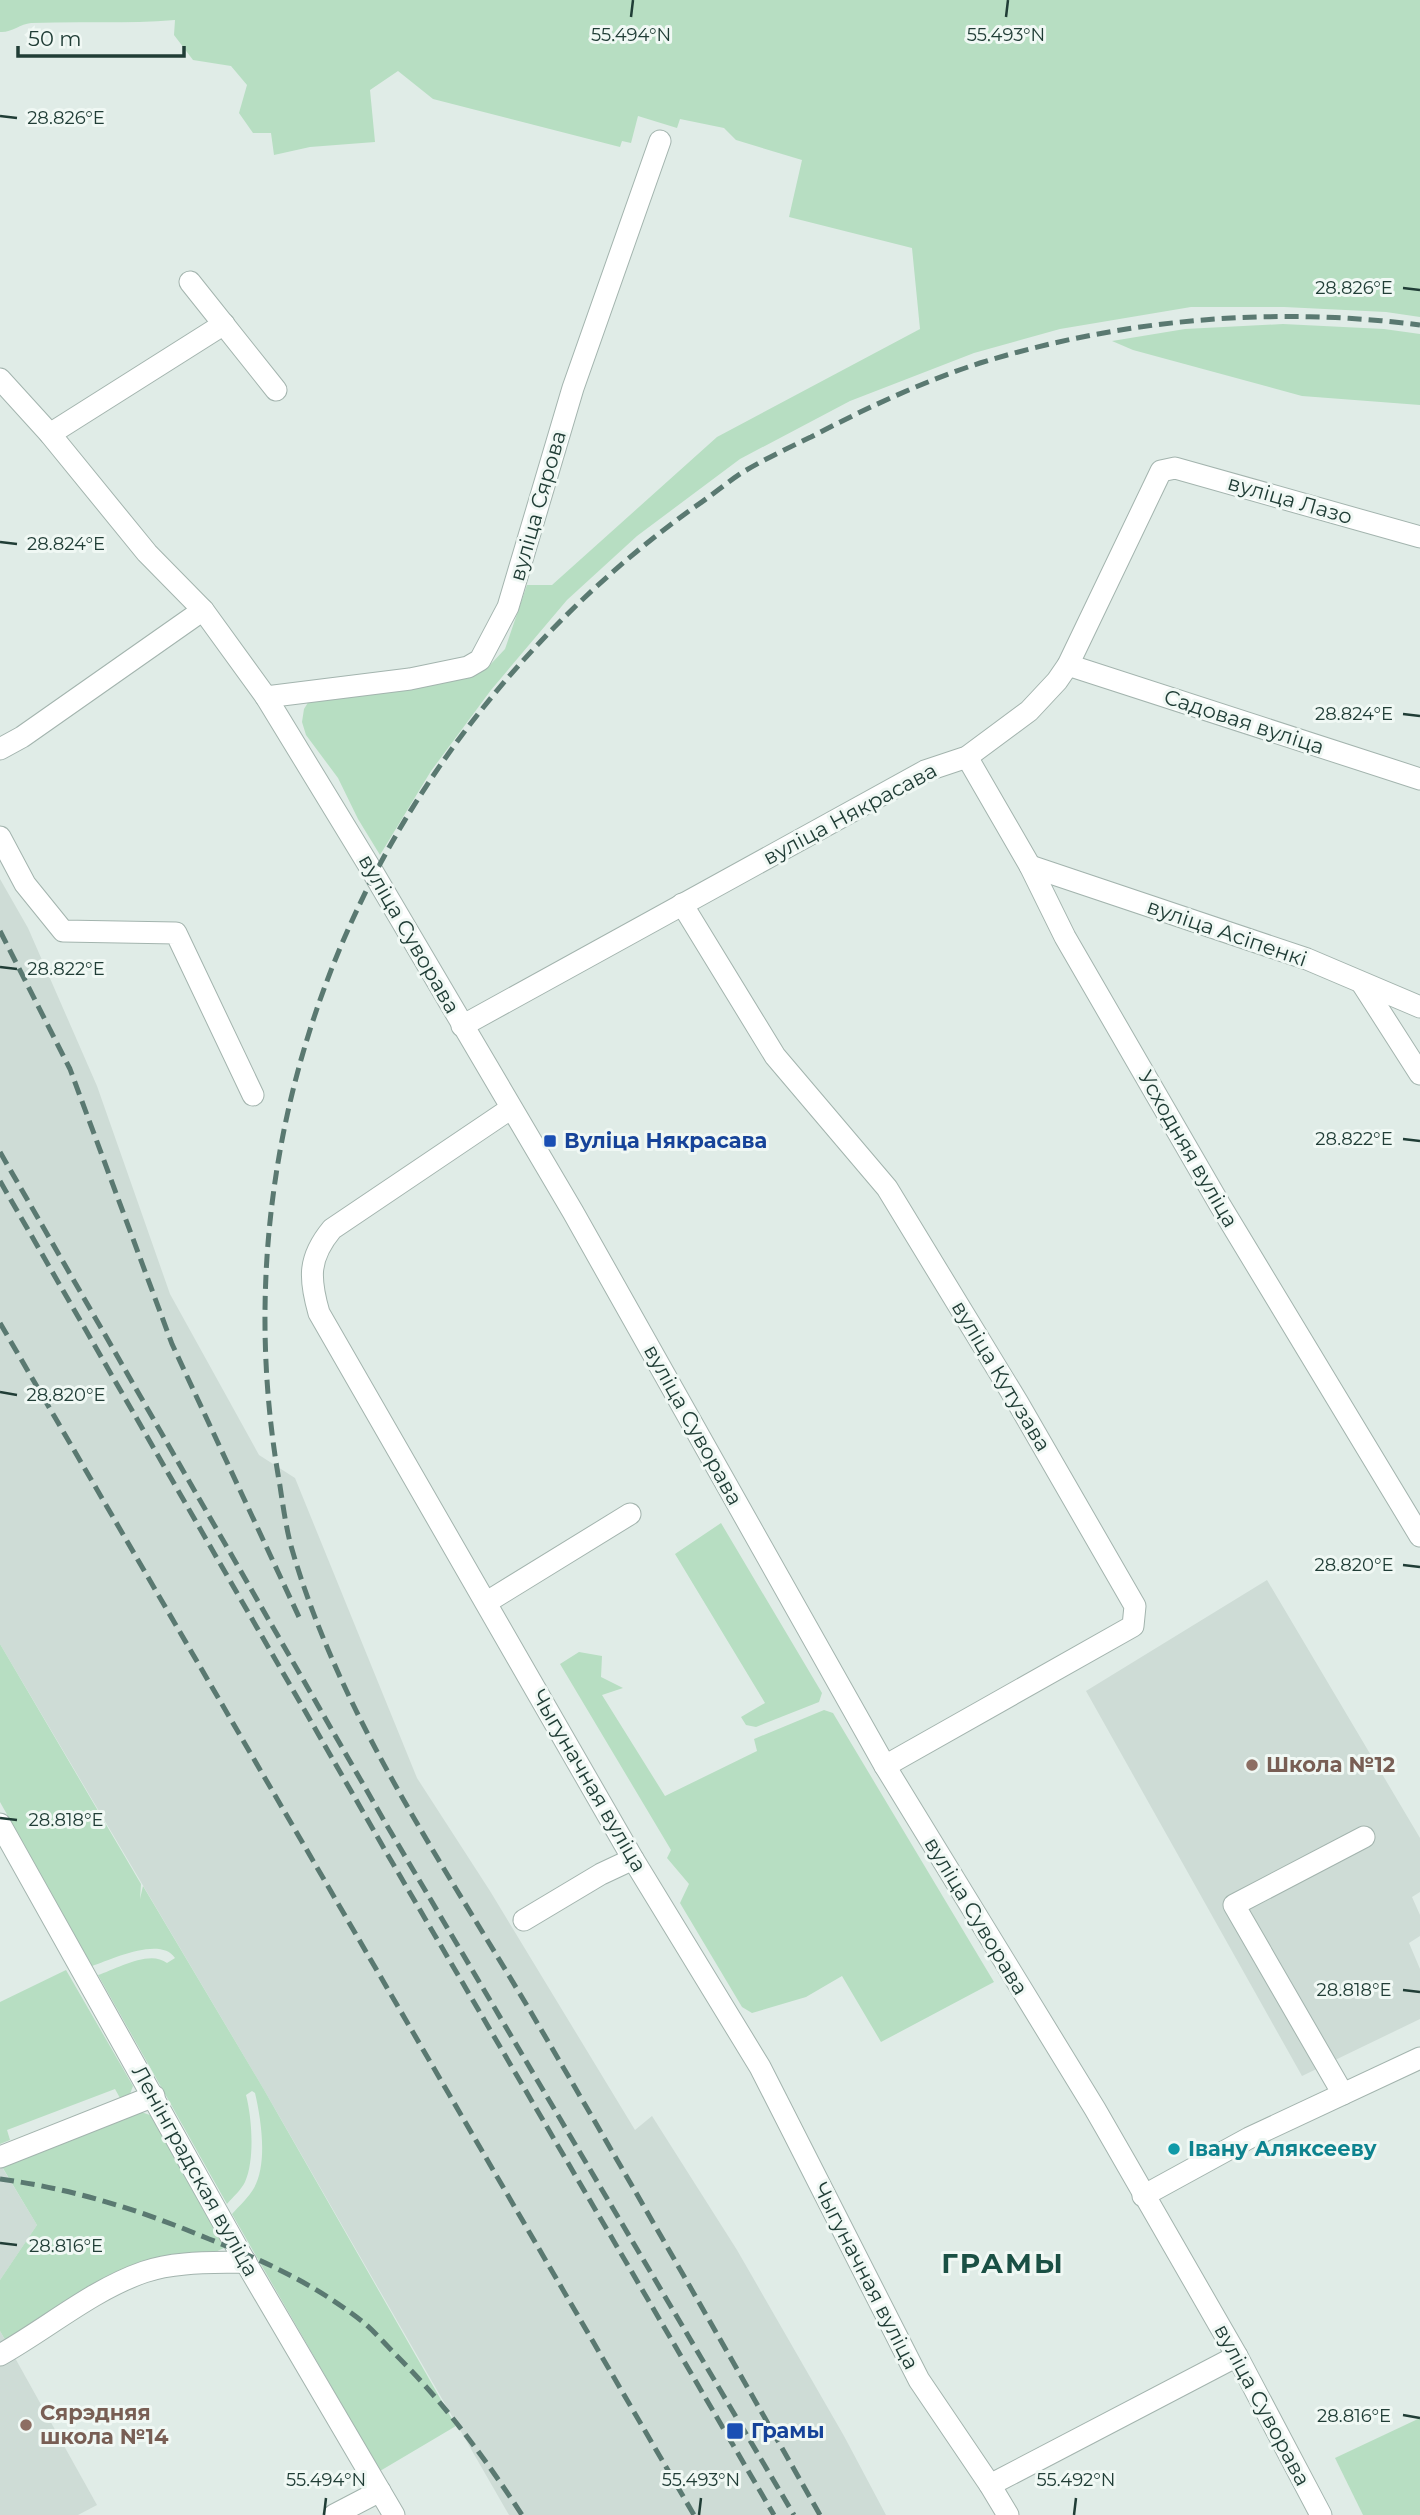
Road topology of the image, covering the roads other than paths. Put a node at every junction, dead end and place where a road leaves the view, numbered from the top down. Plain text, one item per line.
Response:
1 (660, 141) dead end
2 (190, 282) dead end
3 (224, 324) junction
4 (0, 379) edge
5 (276, 390) dead end
6 (50, 434) junction
7 (1161, 471) joint
8 (1420, 537) edge
9 (202, 610) junction
10 (1068, 665) junction
11 (266, 697) junction
12 (0, 749) edge
13 (967, 757) junction
14 (1420, 779) edge
15 (0, 838) edge
16 (1030, 866) junction
17 (682, 904) junction
18 (1363, 985) junction
19 (1420, 1007) edge
20 (463, 1026) junction
21 (1420, 1074) edge
22 (253, 1095) dead end
23 (510, 1109) junction
24 (630, 1514) dead end
25 (1420, 1536) edge
26 (487, 1602) junction
27 (885, 1766) junction
28 (0, 1824) edge
29 (1364, 1837) dead end
30 (633, 1859) junction
31 (524, 1920) dead end
32 (1420, 2058) edge
33 (1343, 2094) junction
34 (154, 2096) junction
35 (0, 2157) edge
36 (1143, 2196) junction
37 (246, 2262) junction
38 (0, 2355) edge
39 (1237, 2356) junction
40 (990, 2485) junction
41 (380, 2491) junction
42 (334, 2515) edge
43 (394, 2515) edge
44 (1008, 2515) edge
45 (1321, 2515) edge

1 - 11 street, вуліца Сярова
2 - 3 street
3 - 5 street
3 - 6 street
4 - 6 street, вуліца Суворава
6 - 9 street, вуліца Суворава
7 - 8 street, вуліца Лазо
7 - 10 street, вуліца Някрасава
9 - 11 street, вуліца Суворава
9 - 12 street
10 - 13 street, вуліца Някрасава
10 - 14 street, Садовая вуліца
11 - 20 street, вуліца Суворава
13 - 16 street, Усходняя вуліца
13 - 17 street, вуліца Някрасава
15 - 22 street
16 - 18 street, вуліца Асіпенкі
16 - 25 street, Усходняя вуліца
17 - 20 street, вуліца Някрасава
17 - 27 street, вуліца Кутузава
18 - 19 street, вуліца Асіпенкі
18 - 21 street
20 - 23 street, вуліца Суворава
23 - 26 street, Чыгуначная вуліца
23 - 27 street, вуліца Суворава
24 - 26 street
26 - 30 street, Чыгуначная вуліца
27 - 36 street, вуліца Суворава
28 - 34 street, Ленінградская вуліца
29 - 33 street
30 - 31 street
30 - 40 street, Чыгуначная вуліца
32 - 33 street
33 - 36 street
34 - 35 street
34 - 37 street, Ленінградская вуліца
36 - 39 street, вуліца Суворава
37 - 38 street
37 - 41 street, Ленінградская вуліца
39 - 40 street
39 - 45 street, вуліца Суворава
40 - 44 street, Чыгуначная вуліца
41 - 42 street
41 - 43 street, Ленінградская вуліца

